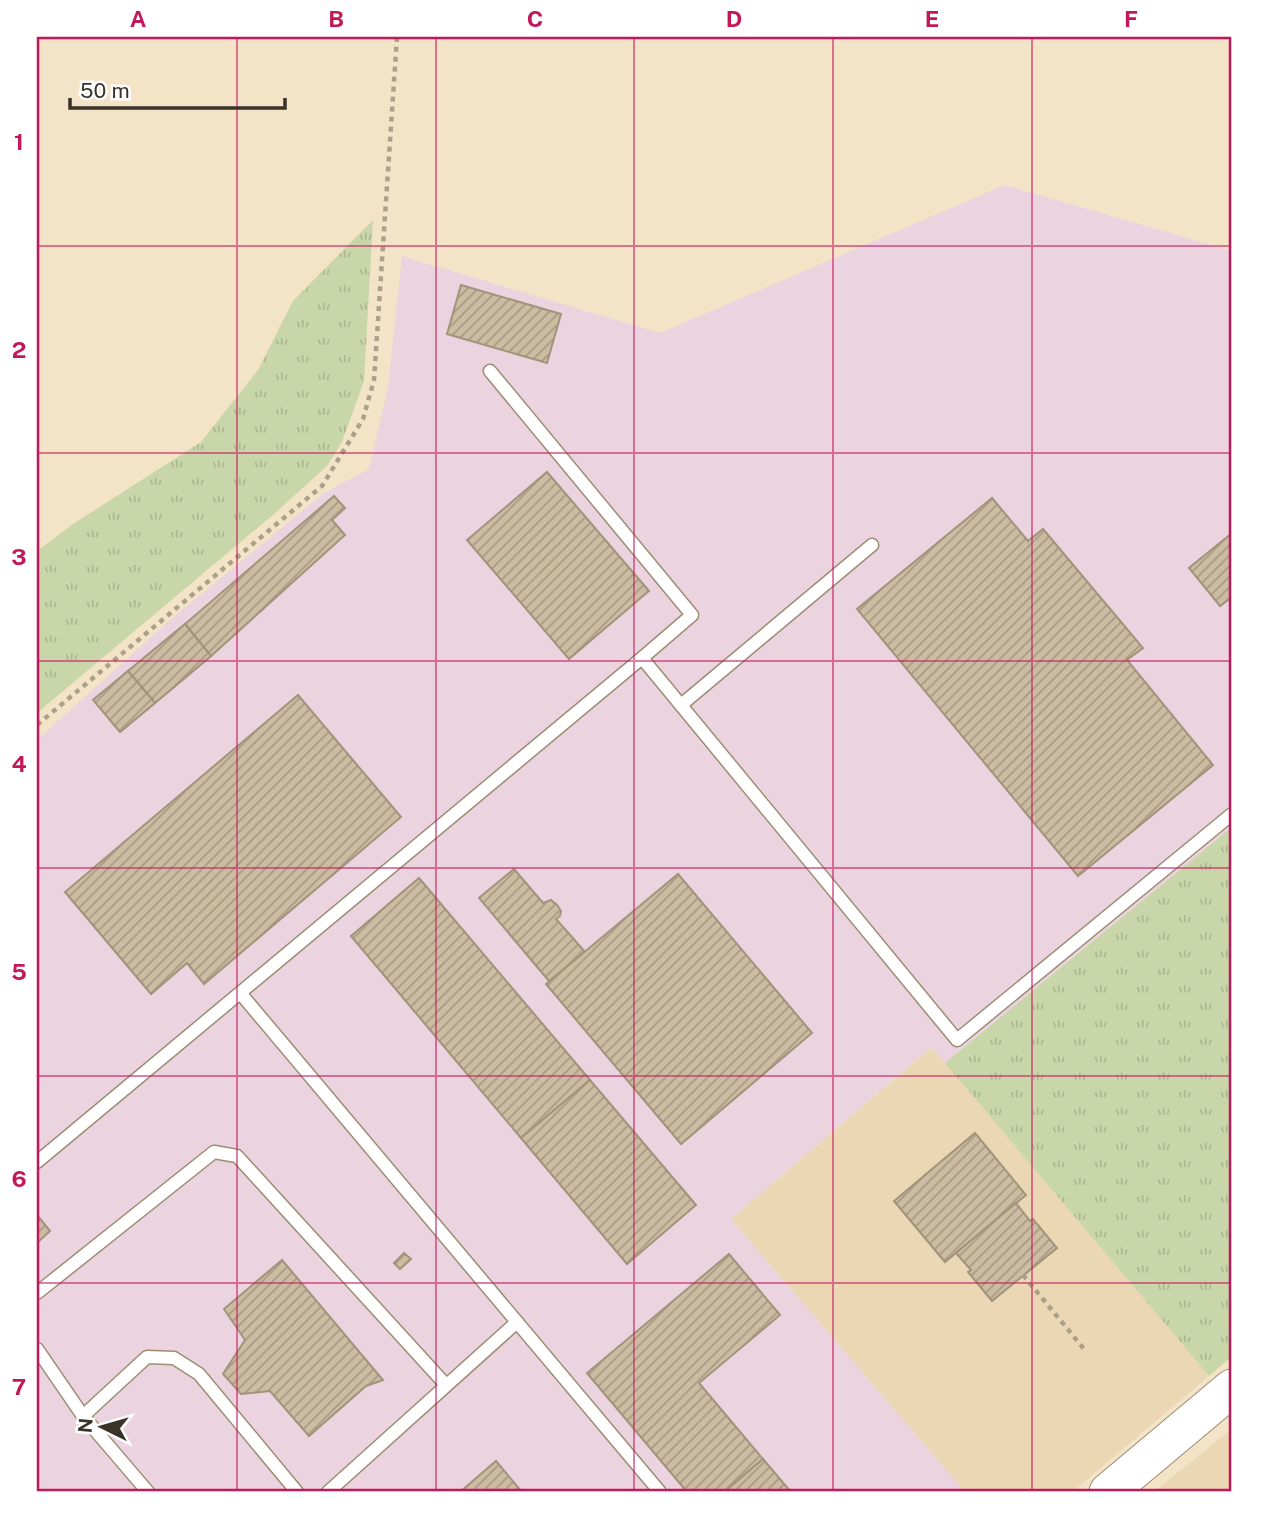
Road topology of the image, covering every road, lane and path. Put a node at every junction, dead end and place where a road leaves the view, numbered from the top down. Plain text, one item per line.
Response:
1 (397, 37) edge
2 (490, 371) dead end
3 (872, 545) dead end
4 (642, 659) junction
5 (681, 705) junction
6 (37, 725) edge
7 (1232, 814) edge
8 (241, 994) junction
9 (37, 1162) edge
10 (1023, 1275) dead end
11 (37, 1293) edge
12 (517, 1322) junction
13 (37, 1349) edge
14 (1084, 1349) dead end
15 (446, 1385) junction
16 (1232, 1388) edge
17 (83, 1416) junction
18 (148, 1492) edge
19 (297, 1492) edge
20 (328, 1492) edge
21 (660, 1492) edge
22 (1108, 1492) edge

1 - 6 path
2 - 4 lane
3 - 5 lane
4 - 5 lane
4 - 8 lane
5 - 7 lane
8 - 9 lane
8 - 12 lane
10 - 14 path
11 - 15 lane
12 - 15 lane
12 - 21 lane
13 - 17 lane
15 - 20 lane
16 - 22 main road
17 - 18 lane
17 - 19 lane

